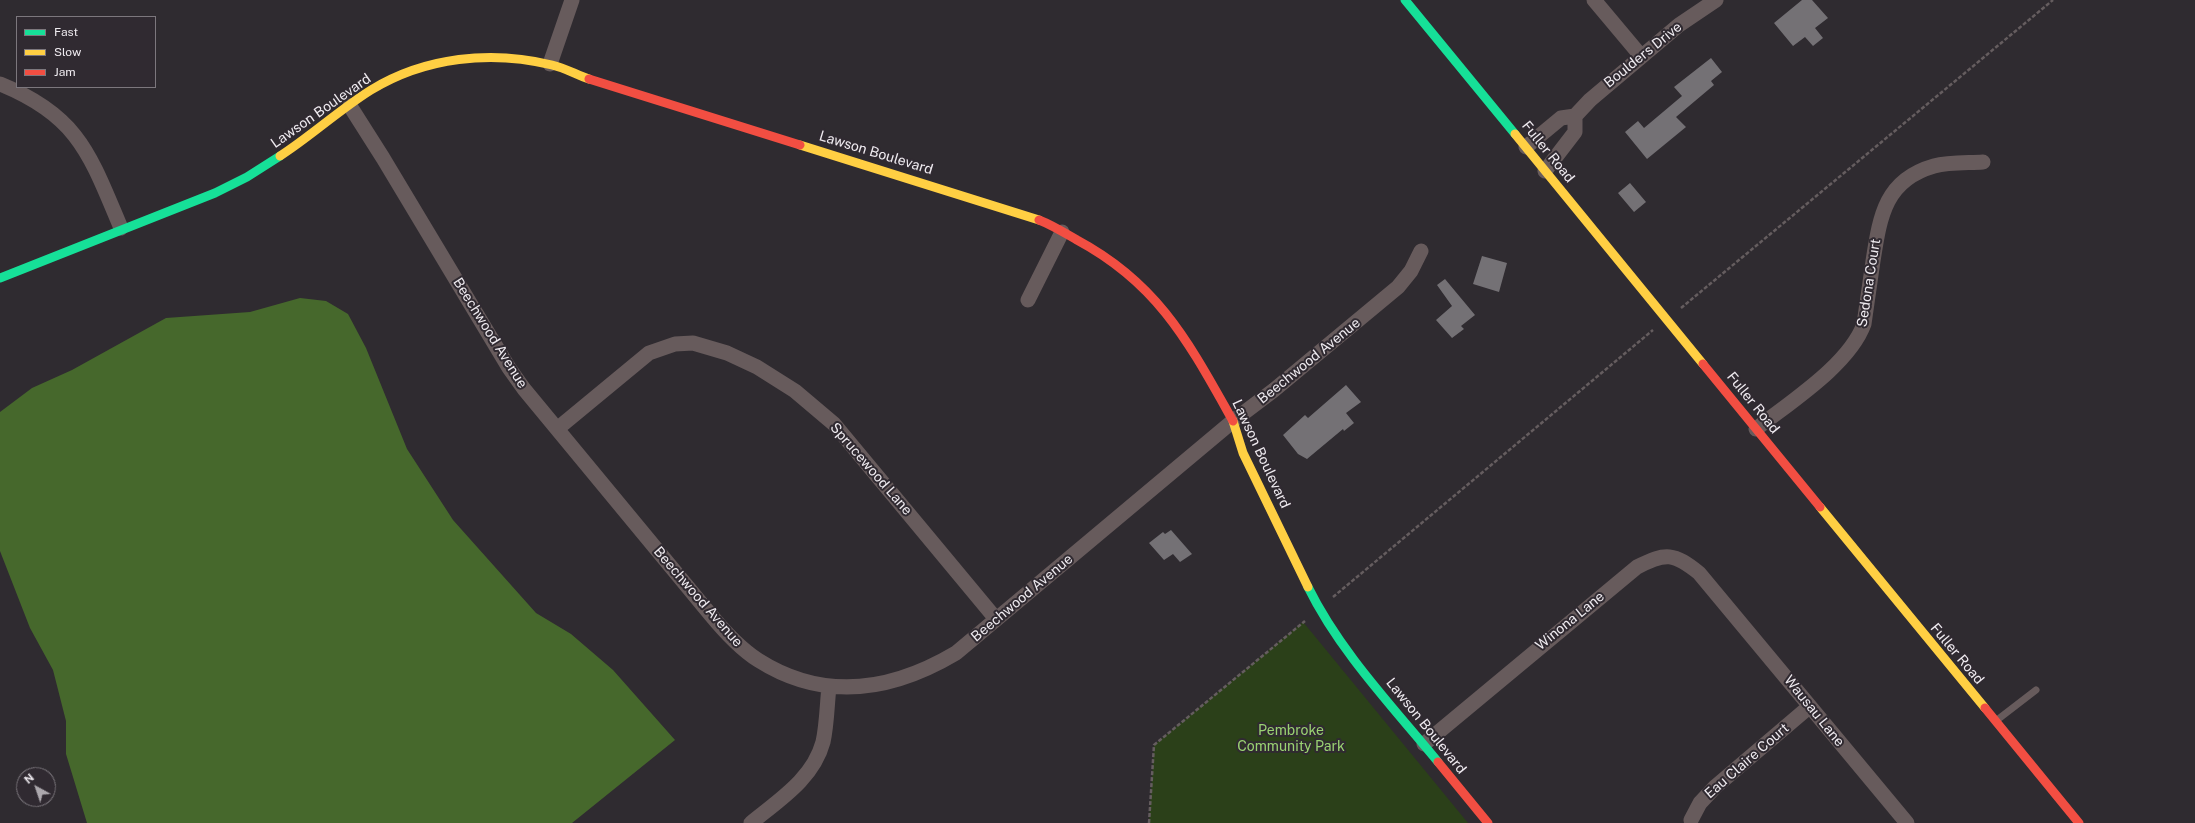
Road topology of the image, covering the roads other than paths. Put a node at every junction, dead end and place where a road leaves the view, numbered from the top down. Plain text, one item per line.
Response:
1 (572, 0) edge
2 (1405, 0) edge
3 (1594, 0) edge
4 (1716, 0) edge
5 (1640, 56) junction
6 (550, 64) junction
7 (0, 84) edge
8 (350, 106) junction
9 (1575, 116) junction
10 (1526, 147) junction
11 (1983, 162) dead end
12 (1545, 171) junction
13 (121, 228) junction
14 (1062, 232) junction
15 (1421, 251) dead end
16 (0, 278) edge
17 (1028, 300) dead end
18 (1233, 421) junction
19 (557, 429) junction
20 (1756, 429) junction
21 (1721, 599) joint
22 (996, 619) junction
23 (829, 687) junction
24 (2036, 690) dead end
25 (1809, 707) junction
26 (1995, 721) junction
27 (1424, 744) junction
28 (1691, 820) dead end
29 (751, 823) edge
30 (1488, 823) edge
31 (1907, 823) edge
32 (2079, 823) edge

1 - 6 street
2 - 10 street, Fuller Road
3 - 5 street
4 - 5 street, Boulders Drive
5 - 9 street, Boulders Drive
6 - 8 street, Lawson Boulevard
6 - 14 street, Lawson Boulevard
7 - 13 street
8 - 13 street, Lawson Boulevard
8 - 19 street, Beechwood Avenue
9 - 10 street, Boulders Drive
9 - 12 street
10 - 12 street, Fuller Road
11 - 20 street, Sedona Court
12 - 20 street, Fuller Road
13 - 16 street, Lawson Boulevard
14 - 17 street
14 - 18 street, Lawson Boulevard
15 - 18 street, Beechwood Avenue
18 - 22 street, Beechwood Avenue
18 - 27 street, Lawson Boulevard
19 - 22 street, Sprucewood Lane
19 - 23 street, Beechwood Avenue
20 - 26 street, Fuller Road
21 - 25 street, Wausau Lane
21 - 27 street, Winona Lane
22 - 23 street, Beechwood Avenue
23 - 29 street
24 - 26 lane
25 - 28 street, Eau Claire Court
25 - 31 street, Wausau Lane
26 - 32 street, Fuller Road
27 - 30 street, Lawson Boulevard

